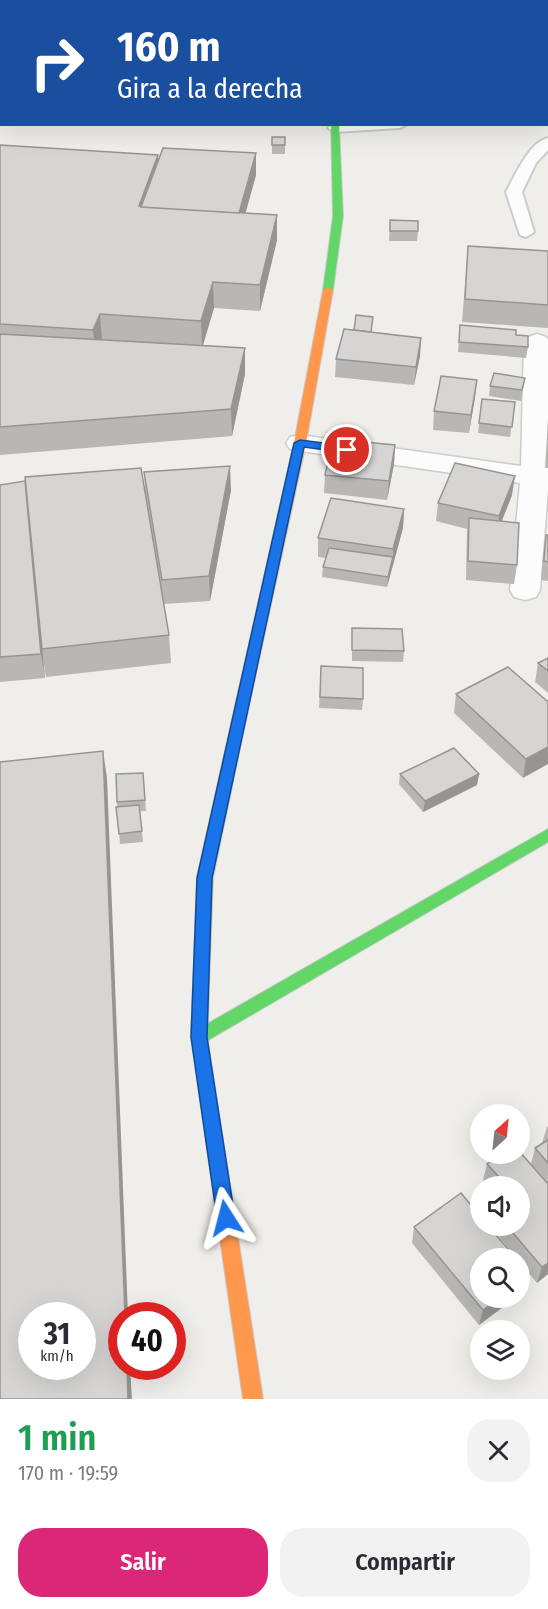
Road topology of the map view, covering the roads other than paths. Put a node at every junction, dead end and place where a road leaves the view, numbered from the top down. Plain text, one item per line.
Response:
1 (335, 126) edge
2 (548, 142) edge
3 (526, 232) dead end
4 (537, 342) dead end
5 (300, 443) junction
6 (542, 477) edge
7 (525, 590) dead end
8 (548, 835) edge
9 (199, 1037) junction
10 (253, 1399) edge

1 - 5 street
2 - 3 lane
4 - 6 street
5 - 6 street
5 - 9 street
6 - 7 street
8 - 9 street
9 - 10 street

